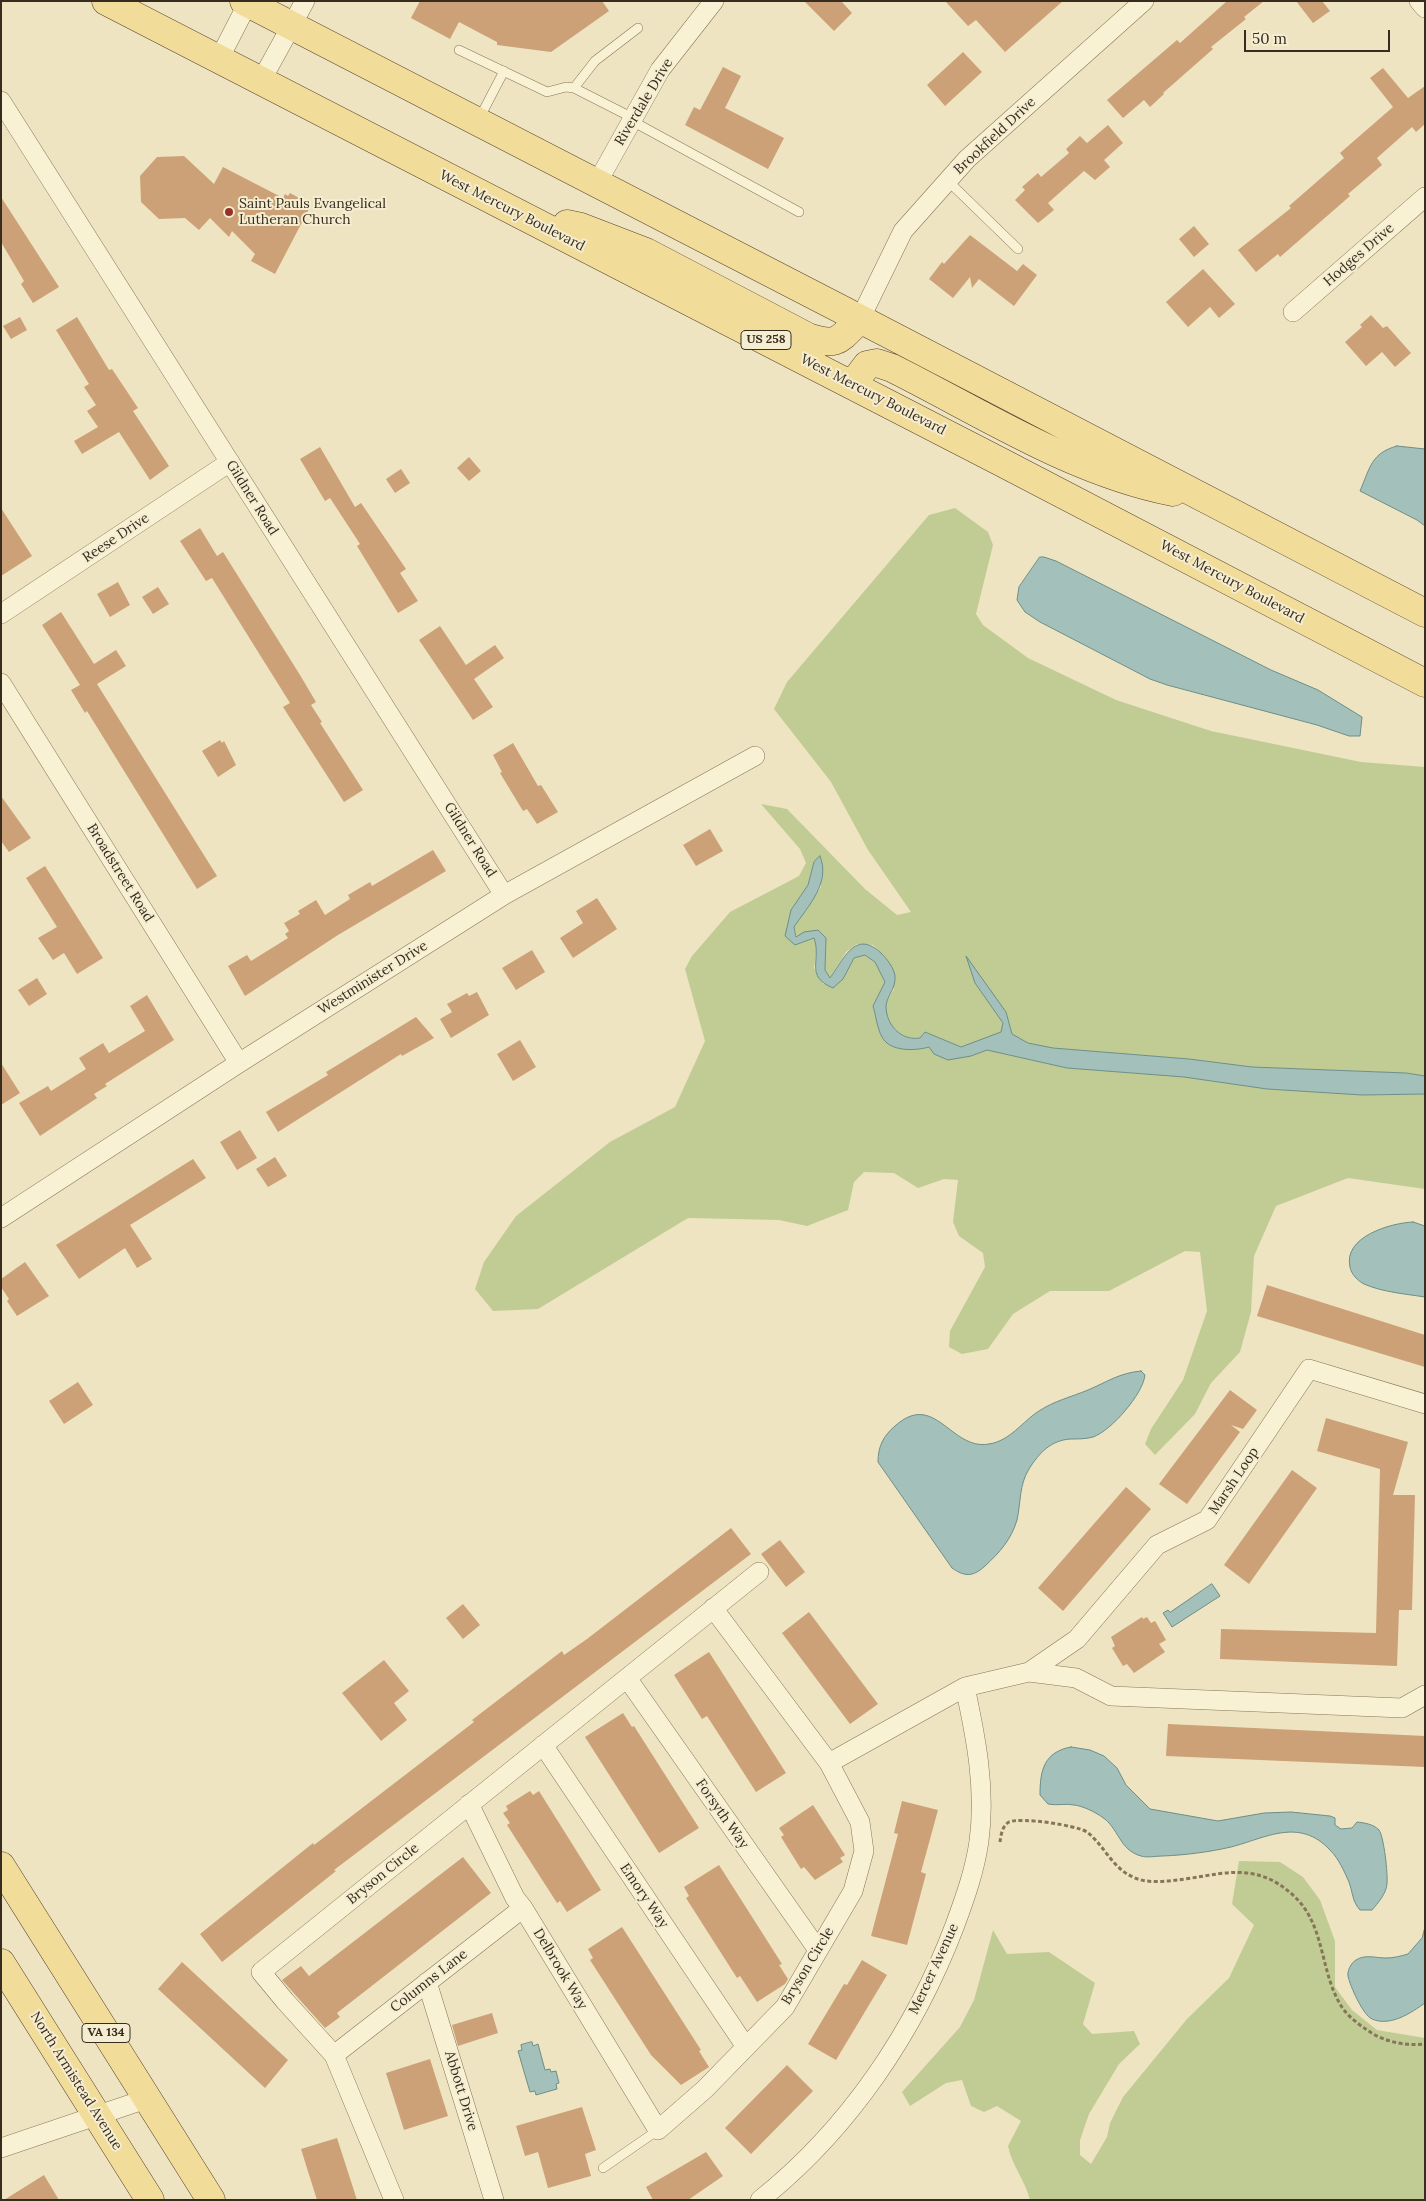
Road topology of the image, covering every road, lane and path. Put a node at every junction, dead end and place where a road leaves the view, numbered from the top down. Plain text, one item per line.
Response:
1 (106, 1) edge
2 (305, 1) edge
3 (714, 1) edge
4 (1144, 1) edge
5 (1419, 1) edge
6 (247, 2) edge
7 (1425, 8) edge
8 (291, 26) junction
9 (638, 28) dead end
10 (459, 50) dead end
11 (219, 59) junction
12 (504, 71) junction
13 (261, 81) junction
14 (574, 88) junction
15 (1, 101) edge
16 (633, 120) junction
17 (478, 122) junction
18 (948, 181) junction
19 (597, 183) junction
20 (1425, 197) edge
21 (513, 211) junction
22 (799, 212) dead end
23 (1018, 249) dead end
24 (1293, 312) dead end
25 (860, 319) junction
26 (852, 384) junction
27 (230, 462) junction
28 (1207, 499) junction
29 (1425, 613) edge
30 (1, 614) edge
31 (1, 683) edge
32 (1425, 683) edge
33 (755, 756) dead end
34 (504, 894) junction
35 (239, 1063) junction
36 (1, 1218) edge
37 (1425, 1404) edge
38 (759, 1572) dead end
39 (714, 1608) junction
40 (1030, 1672) junction
41 (627, 1678) junction
42 (965, 1687) junction
43 (1425, 1695) edge
44 (543, 1745) junction
45 (829, 1763) junction
46 (469, 1804) junction
47 (1002, 1832) dead end
48 (1, 1866) edge
49 (523, 1908) junction
50 (818, 1950) junction
51 (1, 1963) edge
52 (427, 1982) junction
53 (1425, 2044) edge
54 (746, 2046) junction
55 (334, 2055) junction
56 (146, 2099) junction
57 (98, 2116) junction
58 (658, 2130) junction
59 (1, 2148) edge
60 (603, 2168) dead end
61 (150, 2200) edge
62 (211, 2200) edge
63 (394, 2200) edge
64 (494, 2200) edge
65 (760, 2200) edge

1 - 11 main road, West Mercury Boulevard / US 258
2 - 8 street
3 - 16 street, Riverdale Drive
4 - 18 street, Brookfield Drive
5 - 7 street
6 - 8 main road
6 - 11 street
8 - 13 street
8 - 17 main road
9 - 14 lane
10 - 12 lane
11 - 13 main road, West Mercury Boulevard / US 258
12 - 14 lane
12 - 17 lane
13 - 21 main road, West Mercury Boulevard / US 258
14 - 16 lane
15 - 27 street, Gildner Road
16 - 19 street, Riverdale Drive
16 - 22 lane
17 - 19 main road
18 - 23 lane
18 - 25 street, Brookfield Drive
19 - 25 main road
20 - 24 street, Hodges Drive
21 - 25 main road
21 - 26 main road, West Mercury Boulevard / US 258
25 - 28 main road
26 - 28 main road
26 - 32 main road, West Mercury Boulevard / US 258
27 - 30 street, Reese Drive
27 - 34 street, Gildner Road
28 - 29 main road
31 - 35 street, Broadstreet Road
33 - 34 street, Westminister Drive
34 - 35 street, Westminister Drive
35 - 36 street, Westminister Drive
37 - 40 street, Marsh Loop
38 - 39 street, Bryson Circle
39 - 41 street, Bryson Circle
39 - 45 street, Bryson Circle
40 - 42 street, Marsh Loop
40 - 43 street, Marsh Loop
41 - 44 street, Bryson Circle
41 - 50 street, Forsyth Way
42 - 45 street
42 - 65 street, Mercer Avenue
44 - 46 street, Bryson Circle
44 - 54 street, Emory Way
45 - 50 street, Bryson Circle
46 - 49 street, Delbrook Way
46 - 55 street, Bryson Circle
47 - 53 path
48 - 56 main road, VA 134
49 - 52 street, Columns Lane
49 - 58 street, Delbrook Way
50 - 54 street, Bryson Circle
51 - 57 main road, North Armistead Avenue
52 - 55 street, Columns Lane
52 - 64 street, Abbott Drive
54 - 58 street, Bryson Circle
55 - 63 street, Bryson Circle
56 - 57 street
56 - 62 main road, VA 134
57 - 59 street
57 - 61 main road, North Armistead Avenue
58 - 60 lane

